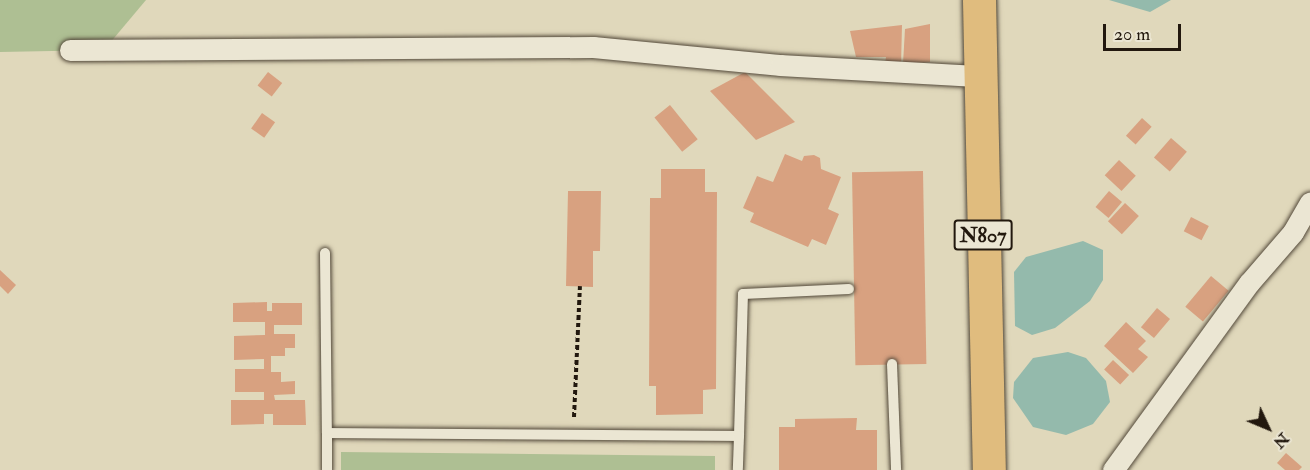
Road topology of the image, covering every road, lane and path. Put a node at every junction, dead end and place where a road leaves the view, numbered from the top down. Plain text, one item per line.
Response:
1 (979, 0) edge
2 (69, 50) dead end
3 (980, 76) junction
4 (1310, 202) edge
5 (325, 253) dead end
6 (580, 286) dead end
7 (849, 289) dead end
8 (891, 364) dead end
9 (327, 433) junction
10 (573, 433) junction
11 (739, 436) junction
12 (327, 470) edge
13 (738, 470) edge
14 (896, 470) edge
15 (988, 470) edge
16 (1113, 470) edge

1 - 3 highway, N807
2 - 3 street
3 - 15 highway, N807
4 - 16 street
5 - 9 lane
6 - 10 path
7 - 11 lane
8 - 14 lane
9 - 10 lane
9 - 12 lane
10 - 11 lane
11 - 13 lane

